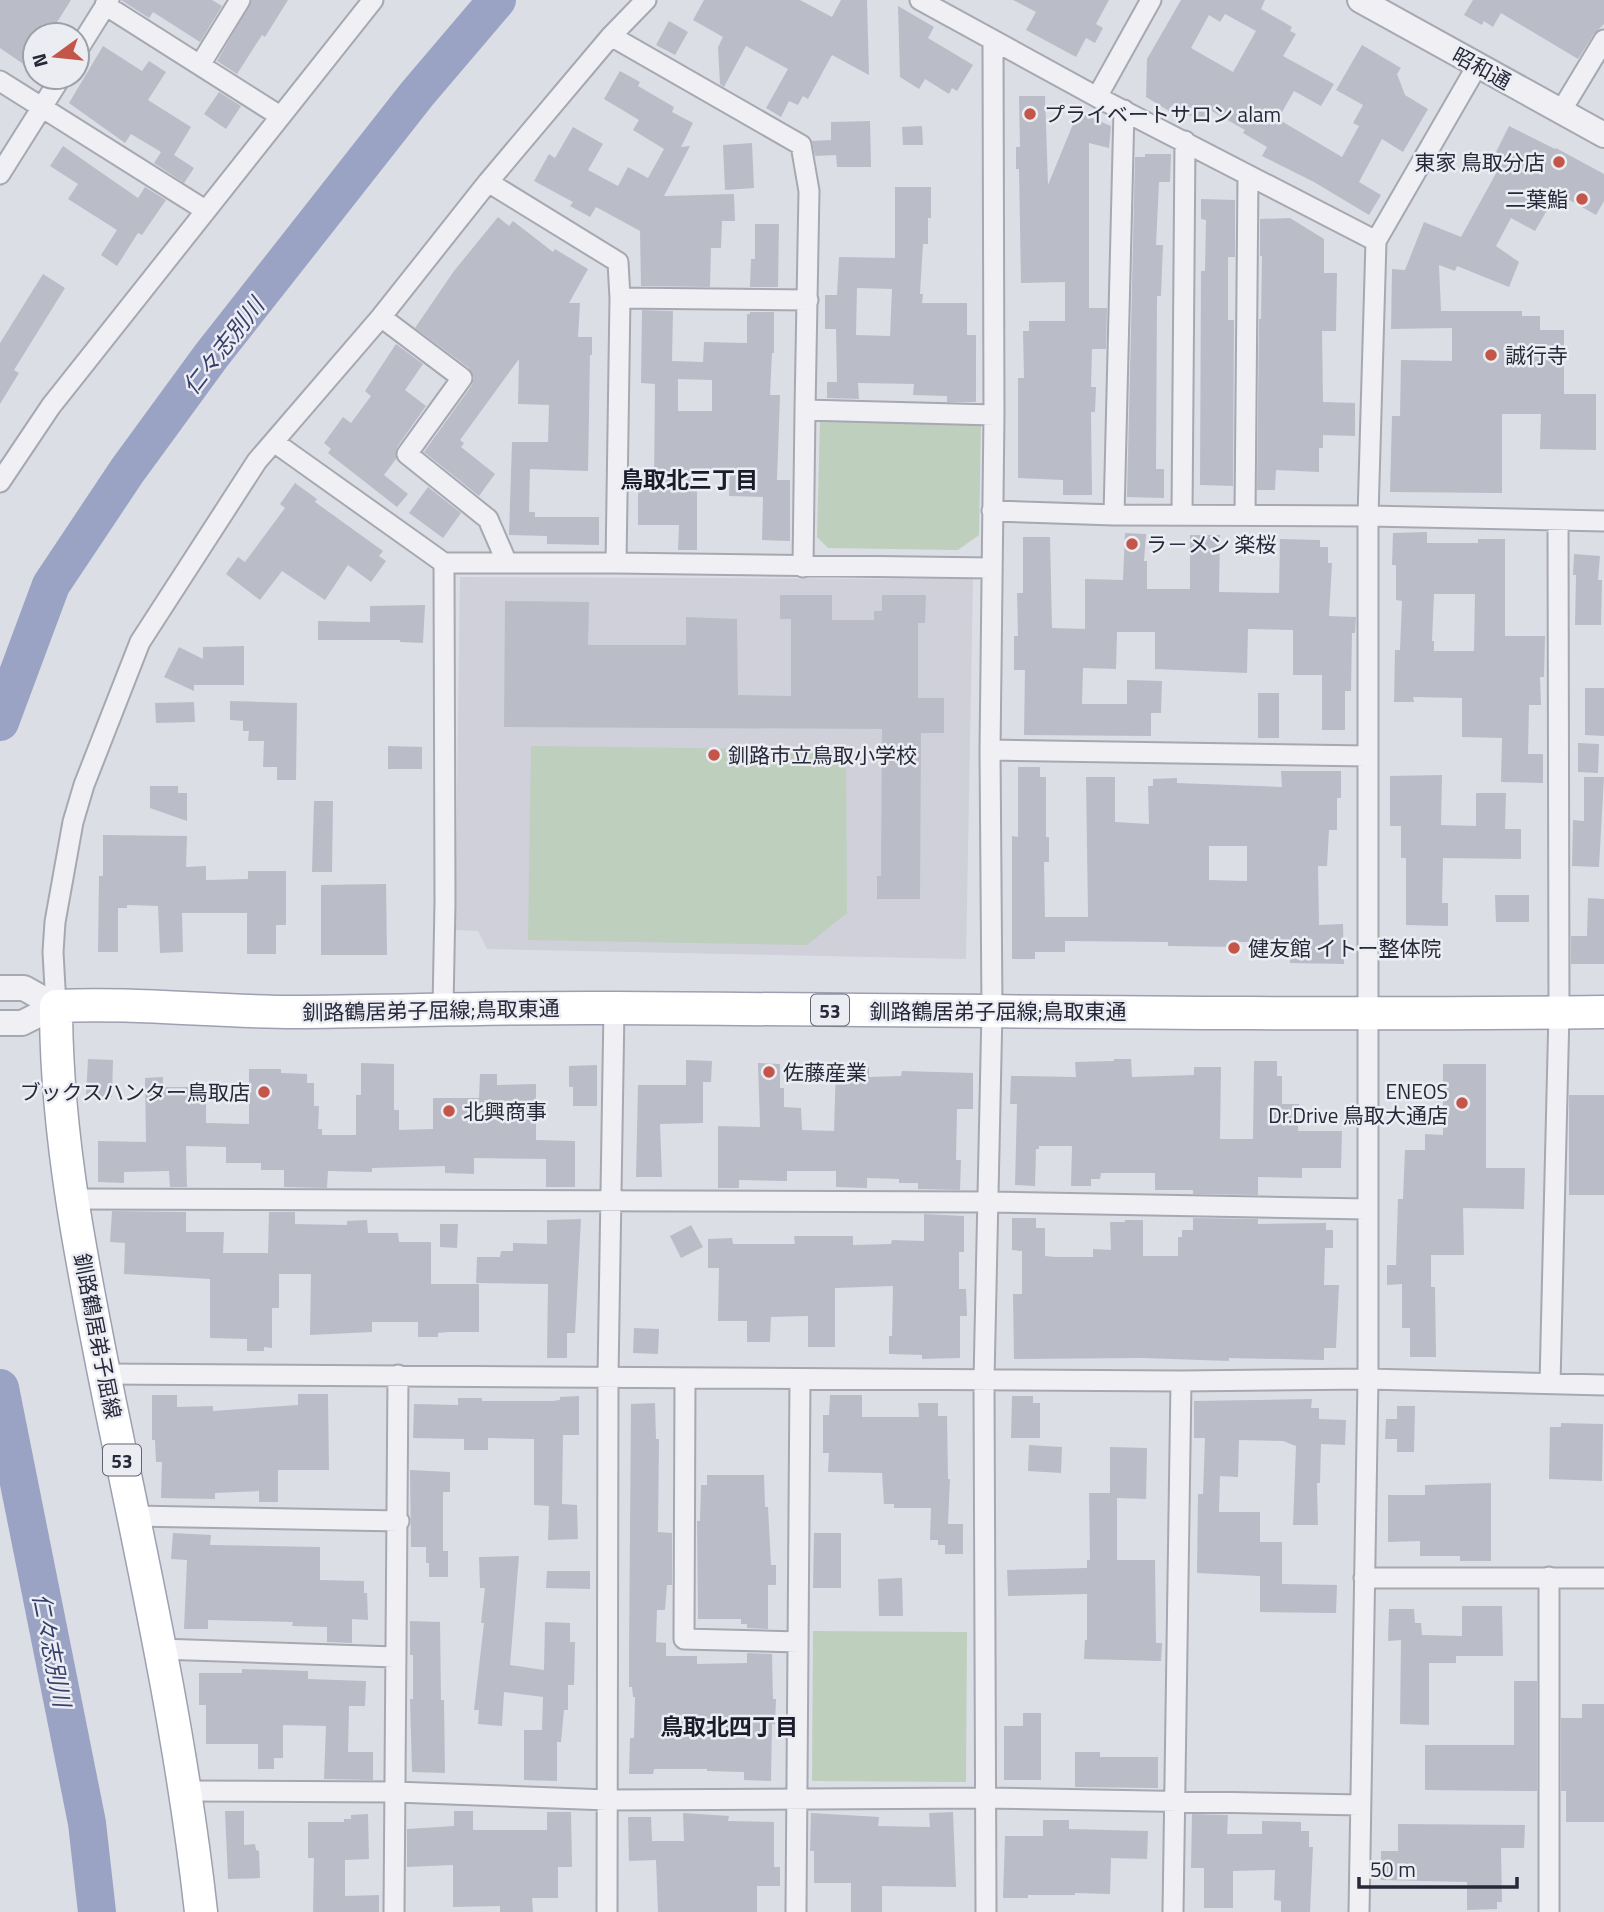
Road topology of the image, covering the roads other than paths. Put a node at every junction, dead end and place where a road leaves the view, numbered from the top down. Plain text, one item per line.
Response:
1 (240, 0) edge
2 (373, 0) edge
3 (646, 0) edge
4 (920, 0) edge
5 (1151, 0) edge
6 (1360, 0) edge
7 (107, 3) edge
8 (91, 29) edge
9 (611, 36) junction
10 (993, 40) junction
11 (1604, 40) edge
12 (200, 65) junction
13 (1477, 66) junction
14 (0, 81) edge
15 (52, 91) edge
16 (1097, 97) junction
17 (42, 108) junction
18 (1124, 110) junction
19 (1561, 111) junction
20 (280, 116) junction
21 (1604, 135) edge
22 (1185, 141) junction
23 (0, 174) edge
24 (1248, 175) junction
25 (488, 182) junction
26 (205, 210) junction
27 (1376, 241) junction
28 (620, 298) junction
29 (808, 300) junction
30 (381, 317) junction
31 (805, 410) junction
32 (994, 415) junction
33 (274, 442) junction
34 (0, 482) edge
35 (992, 512) junction
36 (1182, 514) junction
37 (1114, 515) junction
38 (1245, 515) junction
39 (1368, 516) junction
40 (1558, 520) junction
41 (1604, 521) edge
42 (444, 563) junction
43 (508, 563) junction
44 (616, 563) junction
45 (803, 567) junction
46 (992, 568) junction
47 (990, 750) junction
48 (1367, 756) junction
49 (12, 988) edge
50 (56, 1006) junction
51 (443, 1008) junction
52 (614, 1008) junction
53 (992, 1010) junction
54 (1559, 1012) junction
55 (1604, 1012) edge
56 (1367, 1014) junction
57 (11, 1023) edge
58 (72, 1199) junction
59 (611, 1202) junction
60 (988, 1202) junction
61 (1367, 1209) junction
62 (104, 1374) junction
63 (398, 1375) junction
64 (608, 1377) junction
65 (685, 1379) junction
66 (800, 1379) junction
67 (984, 1380) junction
68 (1368, 1380) junction
69 (1181, 1381) junction
70 (1550, 1383) junction
71 (1604, 1385) edge
72 (133, 1516) junction
73 (399, 1521) junction
74 (1549, 1577) junction
75 (1364, 1578) junction
76 (1604, 1578) edge
77 (798, 1642) junction
78 (160, 1649) junction
79 (395, 1657) junction
80 (184, 1791) junction
81 (395, 1792) junction
82 (986, 1798) junction
83 (608, 1800) junction
84 (797, 1800) junction
85 (1173, 1802) junction
86 (1360, 1805) junction
87 (201, 1912) edge
88 (394, 1912) edge
89 (607, 1912) edge
90 (796, 1912) edge
91 (986, 1912) edge
92 (1173, 1912) edge
93 (1359, 1912) edge
94 (1549, 1912) edge

1 - 12 street
2 - 20 street
3 - 9 street
4 - 10 street
5 - 16 street
6 - 13 street, 昭和通
7 - 8 street
7 - 12 street
9 - 25 street
9 - 29 street
10 - 16 street
10 - 32 street
11 - 19 street
12 - 20 street
13 - 19 street, 昭和通
13 - 27 street
14 - 17 street
15 - 17 street
16 - 18 street
17 - 23 street
17 - 26 street
18 - 22 street
18 - 37 street
19 - 21 street, 昭和通
20 - 26 street
22 - 24 street
22 - 36 street
24 - 27 street
24 - 38 street
25 - 28 street
25 - 30 street
26 - 34 street
27 - 39 street
28 - 29 street
28 - 44 street
29 - 31 street
30 - 33 street
30 - 43 street
31 - 32 street
31 - 45 street
32 - 35 street
33 - 42 street
33 - 50 street
35 - 37 street
35 - 46 street
36 - 37 street
36 - 38 street
38 - 39 street
39 - 40 street
39 - 48 street
40 - 41 street
40 - 54 street
42 - 43 street
42 - 51 street
43 - 44 street
44 - 45 street
45 - 46 street
46 - 47 street
47 - 48 street
47 - 53 street
48 - 56 street
49 - 50 street
50 - 51 main road, 釧路鶴居弟子屈線;鳥取東通 / 53
50 - 57 street
50 - 58 main road, 釧路鶴居弟子屈線 / 53
51 - 52 main road, 釧路鶴居弟子屈線;鳥取東通 / 53
52 - 53 main road, 釧路鶴居弟子屈線;鳥取東通 / 53
52 - 59 street
53 - 56 main road, 釧路鶴居弟子屈線;鳥取東通 / 53
53 - 60 street
54 - 55 main road, 釧路鶴居弟子屈線;鳥取東通 / 53
54 - 56 main road, 釧路鶴居弟子屈線;鳥取東通 / 53
54 - 70 street
56 - 61 street
58 - 59 street
58 - 62 main road, 釧路鶴居弟子屈線 / 53
59 - 60 street
59 - 64 street
60 - 61 street
60 - 67 street
61 - 68 street
62 - 63 street
62 - 72 main road, 釧路鶴居弟子屈線 / 53
63 - 64 street
63 - 73 street
64 - 65 street
64 - 83 street
65 - 66 street
65 - 77 street
66 - 67 street
66 - 77 street
67 - 69 street
67 - 82 street
68 - 69 street
68 - 70 street
68 - 75 street
69 - 85 street
70 - 71 street
72 - 73 street
72 - 78 main road, 釧路鶴居弟子屈線 / 53
73 - 79 street
74 - 75 street
74 - 76 street
74 - 94 street
75 - 86 street
77 - 84 street
78 - 79 street
78 - 80 main road, 釧路鶴居弟子屈線 / 53
79 - 81 street
80 - 81 street
80 - 87 main road, 釧路鶴居弟子屈線 / 53
81 - 83 street
81 - 88 street
82 - 84 street
82 - 85 street
82 - 91 street
83 - 84 street
83 - 89 street
84 - 90 street
85 - 86 street
85 - 92 street
86 - 93 street

